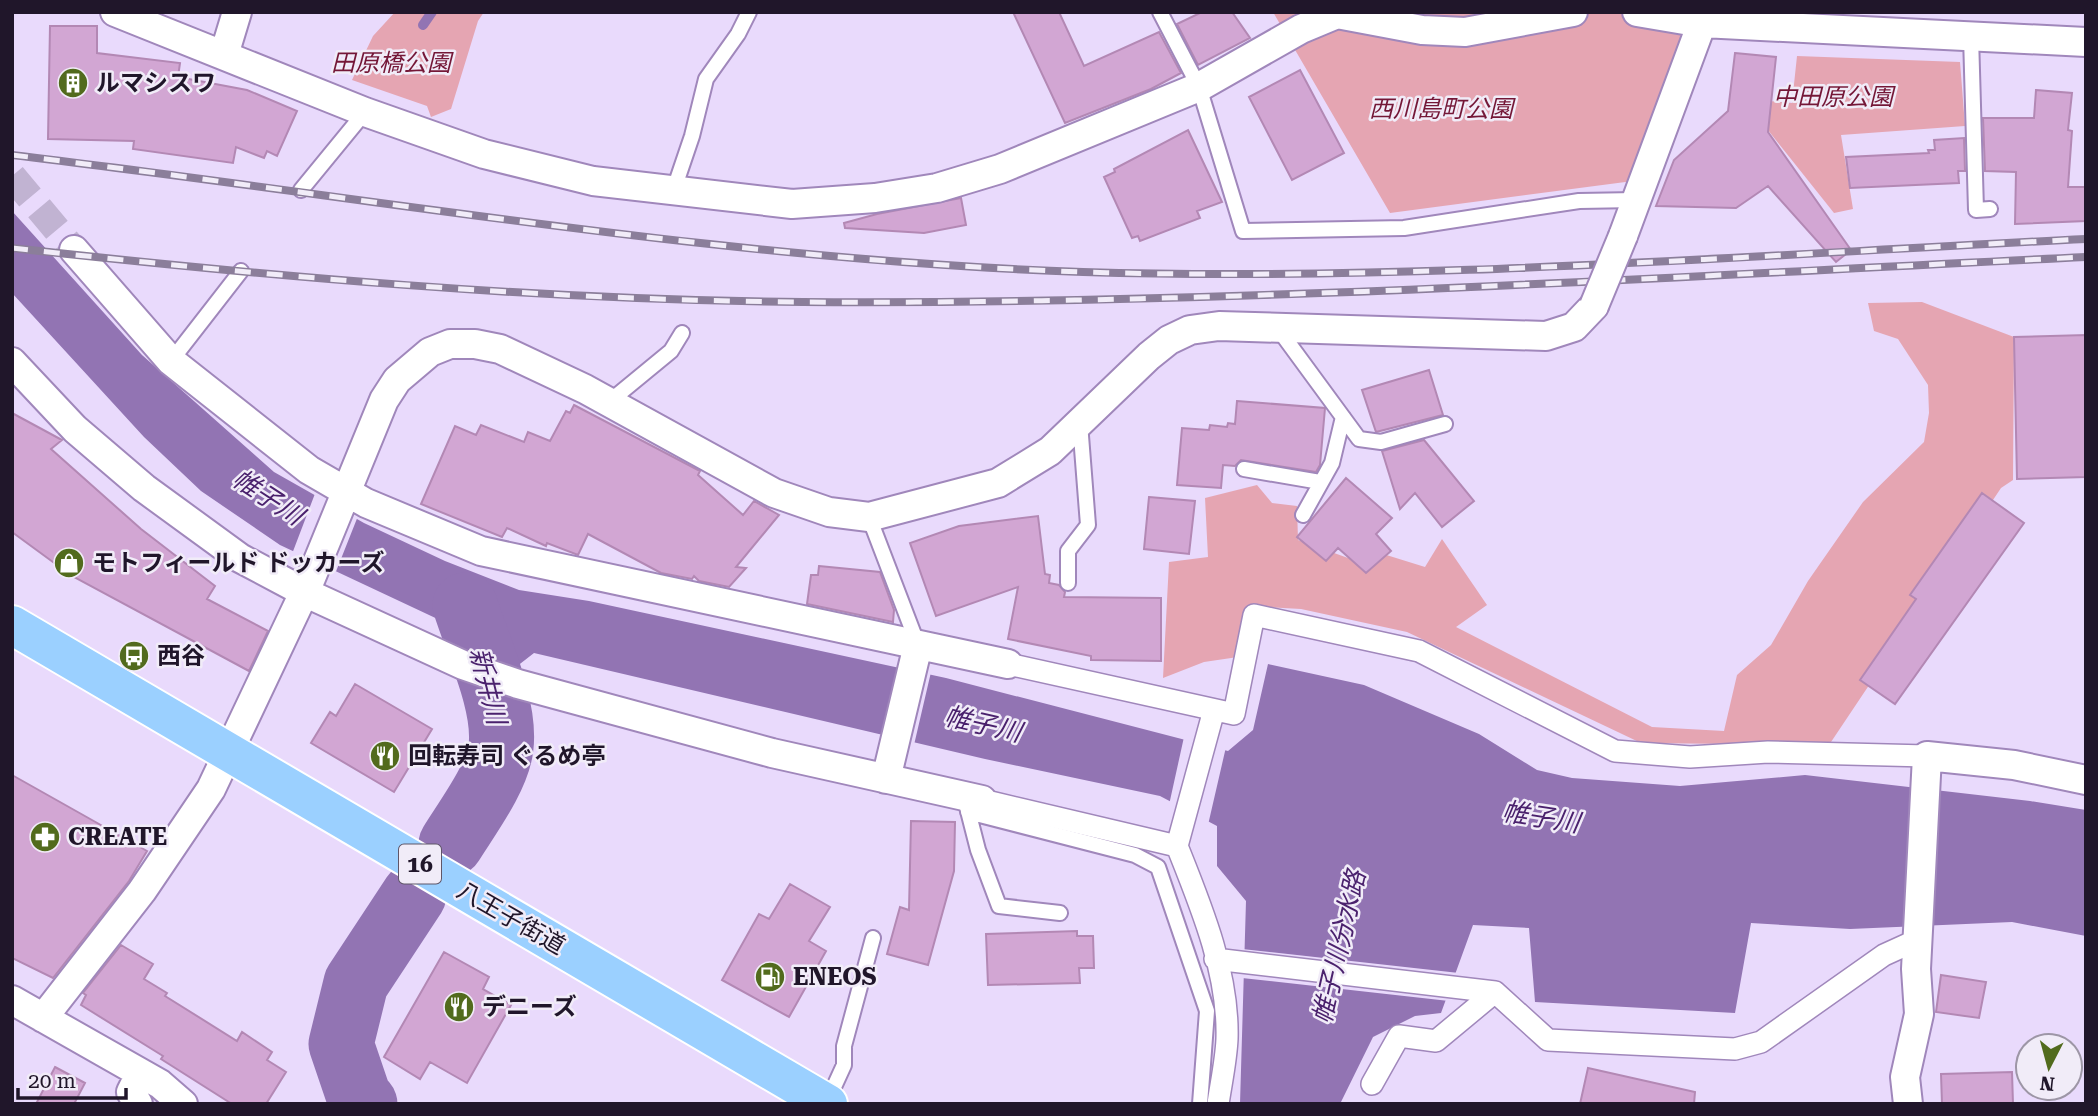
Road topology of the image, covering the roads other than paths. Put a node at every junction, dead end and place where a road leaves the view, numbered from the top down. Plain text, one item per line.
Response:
1 (115, 12) edge
2 (237, 12) edge
3 (748, 12) edge
4 (1160, 12) edge
5 (1573, 12) edge
6 (1637, 12) edge
7 (1704, 17) edge
8 (1972, 36) junction
9 (2086, 42) edge
10 (224, 55) junction
11 (1199, 87) junction
12 (365, 112) junction
13 (301, 190) dead end
14 (673, 192) junction
15 (1636, 200) junction
16 (1990, 209) dead end
17 (74, 250) tunnel mouth
18 (241, 271) dead end
19 (1279, 330) junction
20 (682, 333) dead end
21 (172, 361) junction
22 (12, 362) edge
23 (609, 402) junction
24 (1343, 417) junction
25 (1080, 423) junction
26 (1445, 424) dead end
27 (1244, 469) dead end
28 (1320, 482) junction
29 (343, 494) junction
30 (1303, 515) dead end
31 (869, 517) junction
32 (1068, 583) dead end
33 (307, 585) junction
34 (12, 625) edge
35 (916, 654) junction
36 (1008, 664) joint
37 (1212, 717) junction
38 (228, 753) junction
39 (1927, 763) junction
40 (887, 772) junction
41 (2086, 780) edge
42 (972, 803) junction
43 (1178, 841) junction
44 (1060, 914) dead end
45 (1917, 935) junction
46 (873, 938) dead end
47 (1224, 960) junction
48 (1495, 992) junction
49 (12, 1000) edge
50 (43, 1018) junction
51 (140, 1074) junction
52 (1371, 1084) dead end
53 (827, 1103) edge
54 (138, 1104) edge
55 (183, 1104) edge
56 (1200, 1104) edge
57 (1218, 1104) edge
58 (1908, 1104) edge

1 - 10 street
2 - 10 street
3 - 14 lane
4 - 11 lane
5 - 11 street
6 - 7 street
7 - 8 street
7 - 15 street
8 - 9 street
8 - 16 lane
10 - 12 street
11 - 14 street
11 - 15 lane
12 - 13 lane
12 - 14 street
15 - 19 street, bridge
17 - 21 street
18 - 21 lane
19 - 24 lane
19 - 25 street
20 - 23 lane
21 - 29 street
22 - 33 street
23 - 29 street
23 - 31 street
24 - 26 lane
24 - 28 lane
25 - 31 street
25 - 32 lane
27 - 28 lane
28 - 30 lane
29 - 33 street
29 - 35 street
31 - 35 lane
33 - 38 street
33 - 40 street
34 - 38 highway, 八王子街道 / 16
35 - 36 street
35 - 40 street
36 - 37 street
37 - 39 street
37 - 43 street
38 - 50 street
38 - 53 highway, 八王子街道 / 16
39 - 41 street
39 - 45 street
40 - 42 street
42 - 43 street
42 - 44 lane
42 - 56 lane
43 - 47 street
45 - 48 street
45 - 58 street
46 - 53 lane
47 - 48 street
47 - 57 street
48 - 52 street
49 - 50 street
50 - 51 street
51 - 54 street
51 - 55 street

